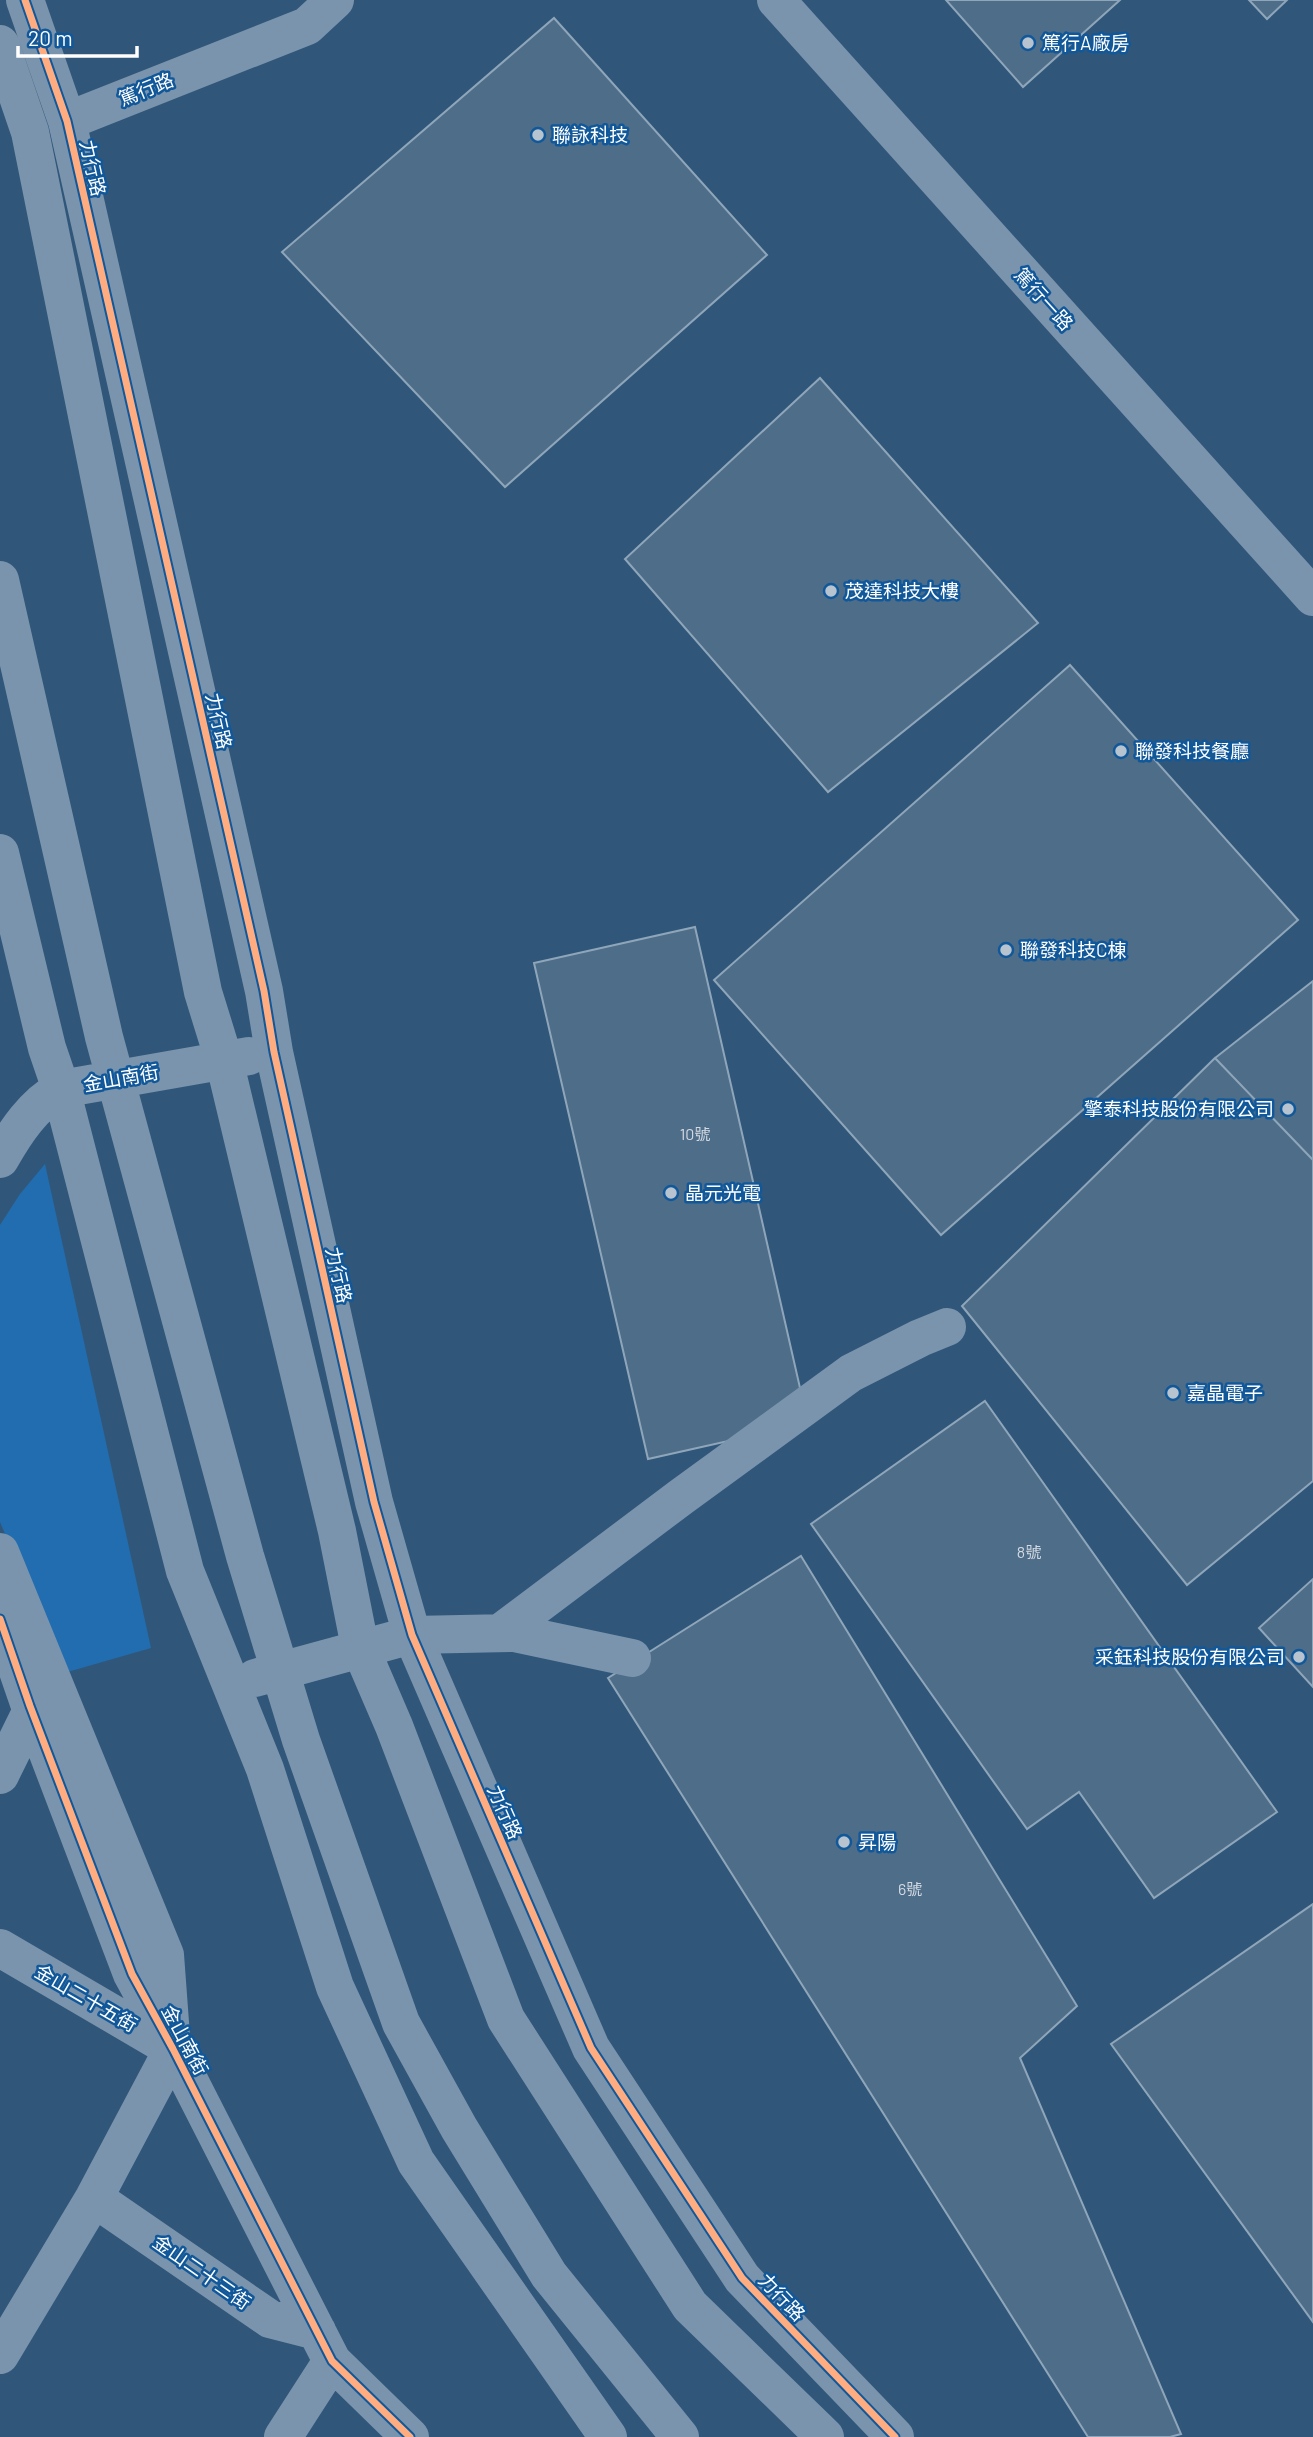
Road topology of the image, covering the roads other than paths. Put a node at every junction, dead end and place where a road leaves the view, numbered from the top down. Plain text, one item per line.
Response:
1 (25, 0) edge
2 (335, 0) edge
3 (776, 0) edge
4 (0, 44) edge
5 (66, 121) junction
6 (0, 580) edge
7 (1313, 597) edge
8 (0, 853) edge
9 (274, 1052) junction
10 (224, 1060) junction
11 (115, 1080) junction
12 (61, 1089) junction
13 (0, 1159) edge
14 (947, 1327) dead end
15 (0, 1552) edge
16 (0, 1619) edge
17 (500, 1633) junction
18 (412, 1635) junction
19 (360, 1647) junction
20 (632, 1658) dead end
21 (278, 1671) junction
22 (230, 1686) junction
23 (16, 1704) edge
24 (0, 1775) edge
25 (0, 1948) edge
26 (173, 2049) junction
27 (94, 2198) junction
28 (325, 2346) junction
29 (0, 2355) edge
30 (283, 2437) edge
31 (410, 2437) edge
32 (608, 2437) edge
33 (680, 2437) edge
34 (825, 2437) edge
35 (895, 2437) edge

1 - 5 street, 力行路
2 - 5 street, 篤行路
3 - 7 street, 篤行一路
4 - 10 street
5 - 9 street, 力行路
6 - 11 street
8 - 12 street
9 - 10 street, 金山南街
9 - 18 street, 力行路
10 - 11 street, 金山南街
10 - 19 street
11 - 12 street, 金山南街
11 - 21 street
12 - 13 street, 金山南街
12 - 22 street
14 - 17 street
15 - 26 street, 金山南街
16 - 23 street, 金山南街
17 - 18 street
17 - 20 street
18 - 19 street
18 - 35 street, 力行路
19 - 21 street
19 - 34 street
21 - 22 street
21 - 33 street
22 - 32 street
23 - 24 street
23 - 26 street, 金山南街
25 - 26 street, 金山二十五街
26 - 27 street
26 - 28 street, 金山南街
27 - 28 street, 金山二十三街
27 - 29 street
28 - 30 street
28 - 31 street, 金山南街

